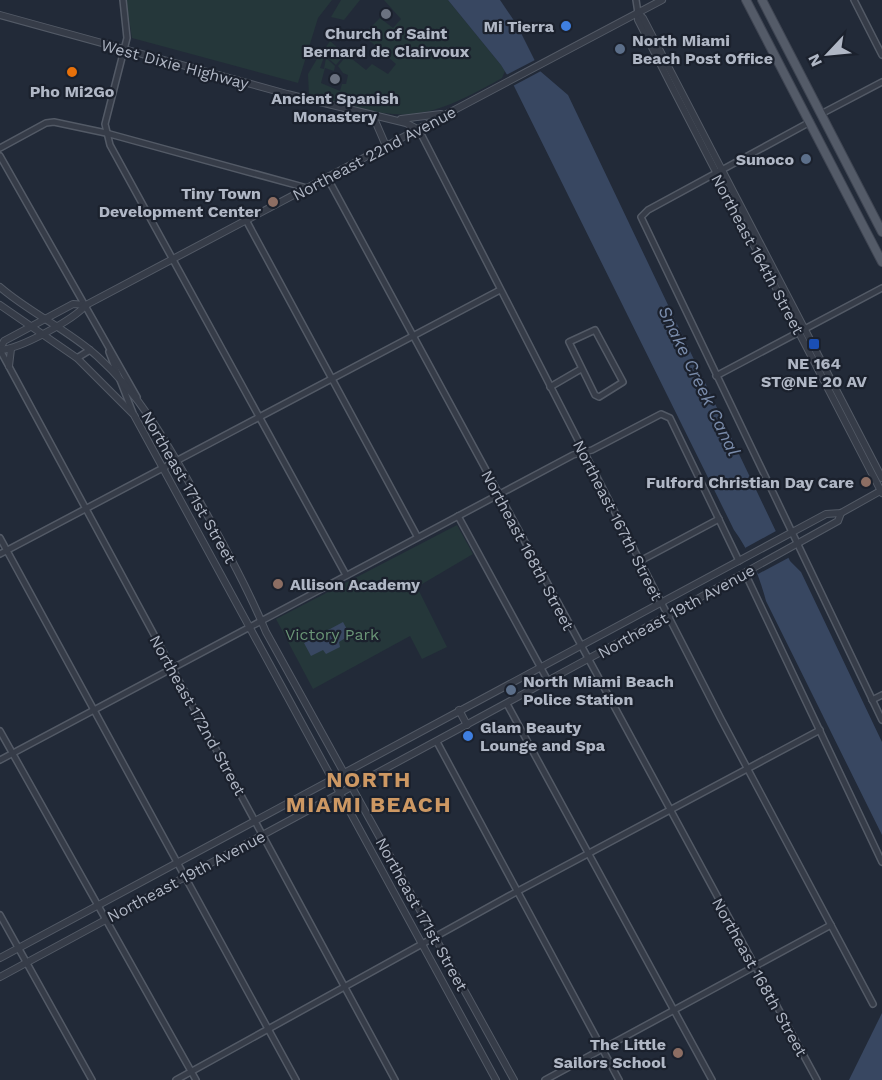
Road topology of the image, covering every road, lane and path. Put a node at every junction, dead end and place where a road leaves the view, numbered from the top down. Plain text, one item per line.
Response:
1 (123, 0) edge
2 (636, 0) edge
3 (662, 0) edge
4 (746, 0) edge
5 (762, 0) edge
6 (854, 0) edge
7 (638, 13) junction
8 (0, 15) edge
9 (123, 50) junction
10 (882, 55) edge
11 (882, 82) edge
12 (800, 102) junction
13 (462, 107) junction
14 (821, 114) junction
15 (373, 116) junction
16 (384, 119) junction
17 (810, 122) junction
18 (419, 130) junction
19 (106, 133) junction
20 (833, 137) junction
21 (386, 146) junction
22 (0, 148) edge
23 (0, 156) edge
24 (718, 170) junction
25 (327, 177) junction
26 (307, 188) junction
27 (246, 220) junction
28 (882, 232) edge
29 (174, 258) junction
30 (882, 262) edge
31 (0, 287) edge
32 (882, 288) edge
33 (500, 290) junction
34 (0, 305) edge
35 (86, 305) junction
36 (47, 319) junction
37 (56, 325) junction
38 (31, 327) junction
39 (801, 329) junction
40 (41, 334) junction
41 (412, 336) junction
42 (105, 342) junction
43 (11, 349) junction
44 (0, 350) edge
45 (90, 350) junction
46 (77, 358) junction
47 (9, 366) junction
48 (581, 369) junction
49 (716, 376) junction
50 (119, 378) junction
51 (331, 379) junction
52 (550, 387) junction
53 (139, 401) junction
54 (134, 415) junction
55 (260, 417) junction
56 (860, 443) junction
57 (583, 453) junction
58 (177, 460) junction
59 (164, 467) junction
60 (882, 478) edge
61 (882, 491) edge
62 (499, 494) junction
63 (86, 509) junction
64 (841, 513) junction
65 (458, 516) junction
66 (718, 519) junction
67 (791, 532) junction
68 (417, 536) junction
69 (0, 538) edge
70 (797, 544) junction
71 (7, 550) junction
72 (0, 554) edge
73 (640, 561) junction
74 (739, 561) junction
75 (745, 573) junction
76 (346, 575) junction
77 (660, 601) junction
78 (668, 616) junction
79 (261, 620) junction
80 (250, 626) junction
81 (580, 645) junction
82 (587, 660) junction
83 (540, 666) junction
84 (172, 668) junction
85 (548, 681) junction
86 (882, 694) edge
87 (872, 700) junction
88 (507, 704) junction
89 (95, 710) junction
90 (459, 710) junction
91 (882, 720) edge
92 (467, 725) junction
93 (820, 730) junction
94 (0, 731) edge
95 (436, 742) junction
96 (12, 753) junction
97 (0, 760) edge
98 (368, 760) junction
99 (748, 767) junction
100 (344, 773) junction
101 (376, 774) junction
102 (332, 779) junction
103 (352, 787) junction
104 (340, 793) junction
105 (669, 810) junction
106 (255, 820) junction
107 (262, 835) junction
108 (380, 838) junction
109 (368, 845) junction
110 (589, 854) junction
111 (178, 862) junction
112 (882, 862) edge
113 (186, 878) junction
114 (518, 891) junction
115 (415, 899) junction
116 (99, 904) junction
117 (402, 907) junction
118 (0, 915) edge
119 (107, 919) junction
120 (831, 924) junction
121 (435, 938) junction
122 (422, 945) junction
123 (19, 948) junction
124 (0, 958) edge
125 (27, 962) junction
126 (754, 966) junction
127 (0, 977) edge
128 (345, 987) junction
129 (873, 1004) dead end
130 (673, 1010) junction
131 (269, 1030) junction
132 (602, 1048) junction
133 (192, 1071) junction
134 (92, 1080) edge
135 (176, 1080) edge
136 (196, 1080) edge
137 (296, 1080) edge
138 (395, 1080) edge
139 (496, 1080) edge
140 (514, 1080) edge
141 (545, 1080) edge
142 (619, 1080) edge
143 (712, 1080) edge
144 (817, 1080) edge

1 - 9 street
2 - 7 street, Northeast 164th Street
3 - 7 street, Northeast 22nd Avenue
4 - 12 main road
5 - 14 main road
6 - 10 street
7 - 13 street, Northeast 22nd Avenue
7 - 24 street, Northeast 164th Street
8 - 9 street, West Dixie Highway
9 - 15 street, West Dixie Highway
9 - 19 street
11 - 14 street
12 - 14 main road
12 - 17 main road
13 - 16 street
13 - 18 street, Northeast 22nd Avenue
14 - 20 main road
15 - 16 street, West Dixie Highway
15 - 21 street
16 - 18 street, West Dixie Highway
17 - 20 main road
17 - 24 street
17 - 30 main road
18 - 21 street, Northeast 22nd Avenue
18 - 33 street, Northeast 167th Street
19 - 22 street
19 - 26 street
19 - 29 street
20 - 28 main road
21 - 25 street, Northeast 22nd Avenue
23 - 35 street, Northeast 171st Street
24 - 39 street, Northeast 164th Street
24 - 49 street
25 - 26 street, Northeast 22nd Avenue
25 - 41 street, Northeast 168th Street
26 - 27 street, Northeast 22nd Avenue
27 - 29 street, Northeast 22nd Avenue
27 - 51 street
29 - 35 street, Northeast 22nd Avenue
29 - 55 street
31 - 36 street, Northeast 171st Street
32 - 39 street
33 - 41 street
33 - 52 street, Northeast 167th Street
34 - 38 street, Northeast 171st Street
35 - 36 street, Northeast 22nd Avenue
35 - 37 street, Northeast 22nd Avenue
35 - 42 street, Northeast 171st Street
36 - 37 street, Northeast 171st Street
36 - 38 street, Northeast 22nd Avenue
37 - 40 street, Northeast 22nd Avenue
37 - 45 street, Northeast 171st Street
38 - 40 street, Northeast 171st Street
38 - 44 street, Northeast 22nd Avenue
39 - 49 street
39 - 56 street, Northeast 164th Street
40 - 43 street, Northeast 22nd Avenue
40 - 46 street, Northeast 171st Street
41 - 51 street
41 - 62 street, Northeast 168th Street
42 - 50 street, Northeast 171st Street
42 - 53 street, Northeast 171st Street
43 - 44 street, Northeast 22nd Avenue
43 - 47 street
44 - 47 street, Northeast 172nd Street
45 - 46 street
45 - 50 street, Northeast 171st Street
46 - 54 street, Northeast 171st Street
47 - 63 street, Northeast 172nd Street
48 - 48 street
48 - 52 street
49 - 67 street
50 - 53 street, Northeast 171st Street
50 - 54 street, Northeast 171st Street
51 - 55 street
51 - 68 street
52 - 57 street, Northeast 167th Street
53 - 58 street, Northeast 171st Street
54 - 59 street, Northeast 171st Street
55 - 58 street
55 - 76 street
56 - 60 street, Northeast 164th Street
56 - 61 street, Northeast 164th Street
57 - 62 street
57 - 66 street
57 - 73 street, Northeast 167th Street
58 - 59 street
58 - 79 street, Northeast 171st Street
59 - 63 street
59 - 80 street, Northeast 171st Street
61 - 64 street, Northeast 19th Avenue
62 - 65 street
62 - 81 street, Northeast 168th Street
63 - 71 street
63 - 84 street, Northeast 172nd Street
64 - 67 street, Northeast 19th Avenue
64 - 70 street, Northeast 19th Avenue
65 - 68 street
65 - 83 street
66 - 73 street
66 - 74 street
67 - 70 street
67 - 74 street, Northeast 19th Avenue
68 - 76 street
69 - 71 street
70 - 75 street, Northeast 19th Avenue
70 - 87 street
71 - 72 street
71 - 89 street
73 - 77 street, Northeast 167th Street
74 - 77 street, Northeast 19th Avenue
75 - 78 street, Northeast 19th Avenue
75 - 93 street
76 - 79 street
77 - 78 street, Northeast 167th Street
77 - 81 street, Northeast 19th Avenue
78 - 82 street, Northeast 19th Avenue
78 - 99 street, Northeast 167th Street
79 - 80 street
79 - 100 street, Northeast 171st Street
80 - 84 street
80 - 102 street, Northeast 171st Street
81 - 82 street, Northeast 168th Street
81 - 83 street, Northeast 19th Avenue
82 - 85 street, Northeast 19th Avenue
82 - 105 street, Northeast 168th Street
83 - 85 street
83 - 90 street, Northeast 19th Avenue
84 - 89 street
84 - 106 street, Northeast 172nd Street
85 - 88 street, Northeast 19th Avenue
86 - 87 street
87 - 91 street
88 - 92 street, Northeast 19th Avenue
88 - 110 street
89 - 96 street
89 - 111 street
90 - 92 street
90 - 98 street, Northeast 19th Avenue
92 - 95 street, Northeast 19th Avenue
93 - 99 street
93 - 112 street
94 - 96 street
95 - 101 street, Northeast 19th Avenue
95 - 114 street
96 - 97 street
96 - 116 street
98 - 100 street, Northeast 19th Avenue
98 - 101 street
99 - 105 street
99 - 120 street, Northeast 167th Street
100 - 102 street, Northeast 19th Avenue
100 - 103 street, Northeast 171st Street
101 - 103 street, Northeast 19th Avenue
102 - 104 street, Northeast 171st Street
102 - 106 street, Northeast 19th Avenue
103 - 104 street, Northeast 19th Avenue
103 - 108 street, Northeast 171st Street
104 - 107 street, Northeast 19th Avenue
104 - 109 street, Northeast 171st Street
105 - 110 street
105 - 126 street, Northeast 168th Street
106 - 107 street, Northeast 172nd Street
106 - 111 street, Northeast 19th Avenue
107 - 113 street, Northeast 19th Avenue
107 - 128 street, Northeast 172nd Street
108 - 109 street
108 - 115 street, Northeast 171st Street
109 - 117 street, Northeast 171st Street
110 - 114 street
110 - 130 street
111 - 113 street
111 - 116 street, Northeast 19th Avenue
113 - 119 street, Northeast 19th Avenue
113 - 131 street
114 - 121 street
114 - 132 street
115 - 117 street
115 - 121 street, Northeast 171st Street
116 - 119 street
116 - 123 street, Northeast 19th Avenue
117 - 122 street, Northeast 171st Street
118 - 123 street
119 - 125 street, Northeast 19th Avenue
119 - 133 street
120 - 126 street
120 - 129 street, Northeast 167th Street
121 - 122 street
121 - 140 street, Northeast 171st Street
122 - 128 street
122 - 139 street, Northeast 171st Street
123 - 124 street, Northeast 19th Avenue
123 - 125 street
125 - 127 street, Northeast 19th Avenue
125 - 134 street
126 - 130 street
126 - 144 street, Northeast 168th Street
128 - 131 street
128 - 138 street, Northeast 172nd Street
130 - 132 street
130 - 143 street
131 - 133 street
131 - 137 street
132 - 141 street
132 - 142 street
133 - 135 street
133 - 136 street

